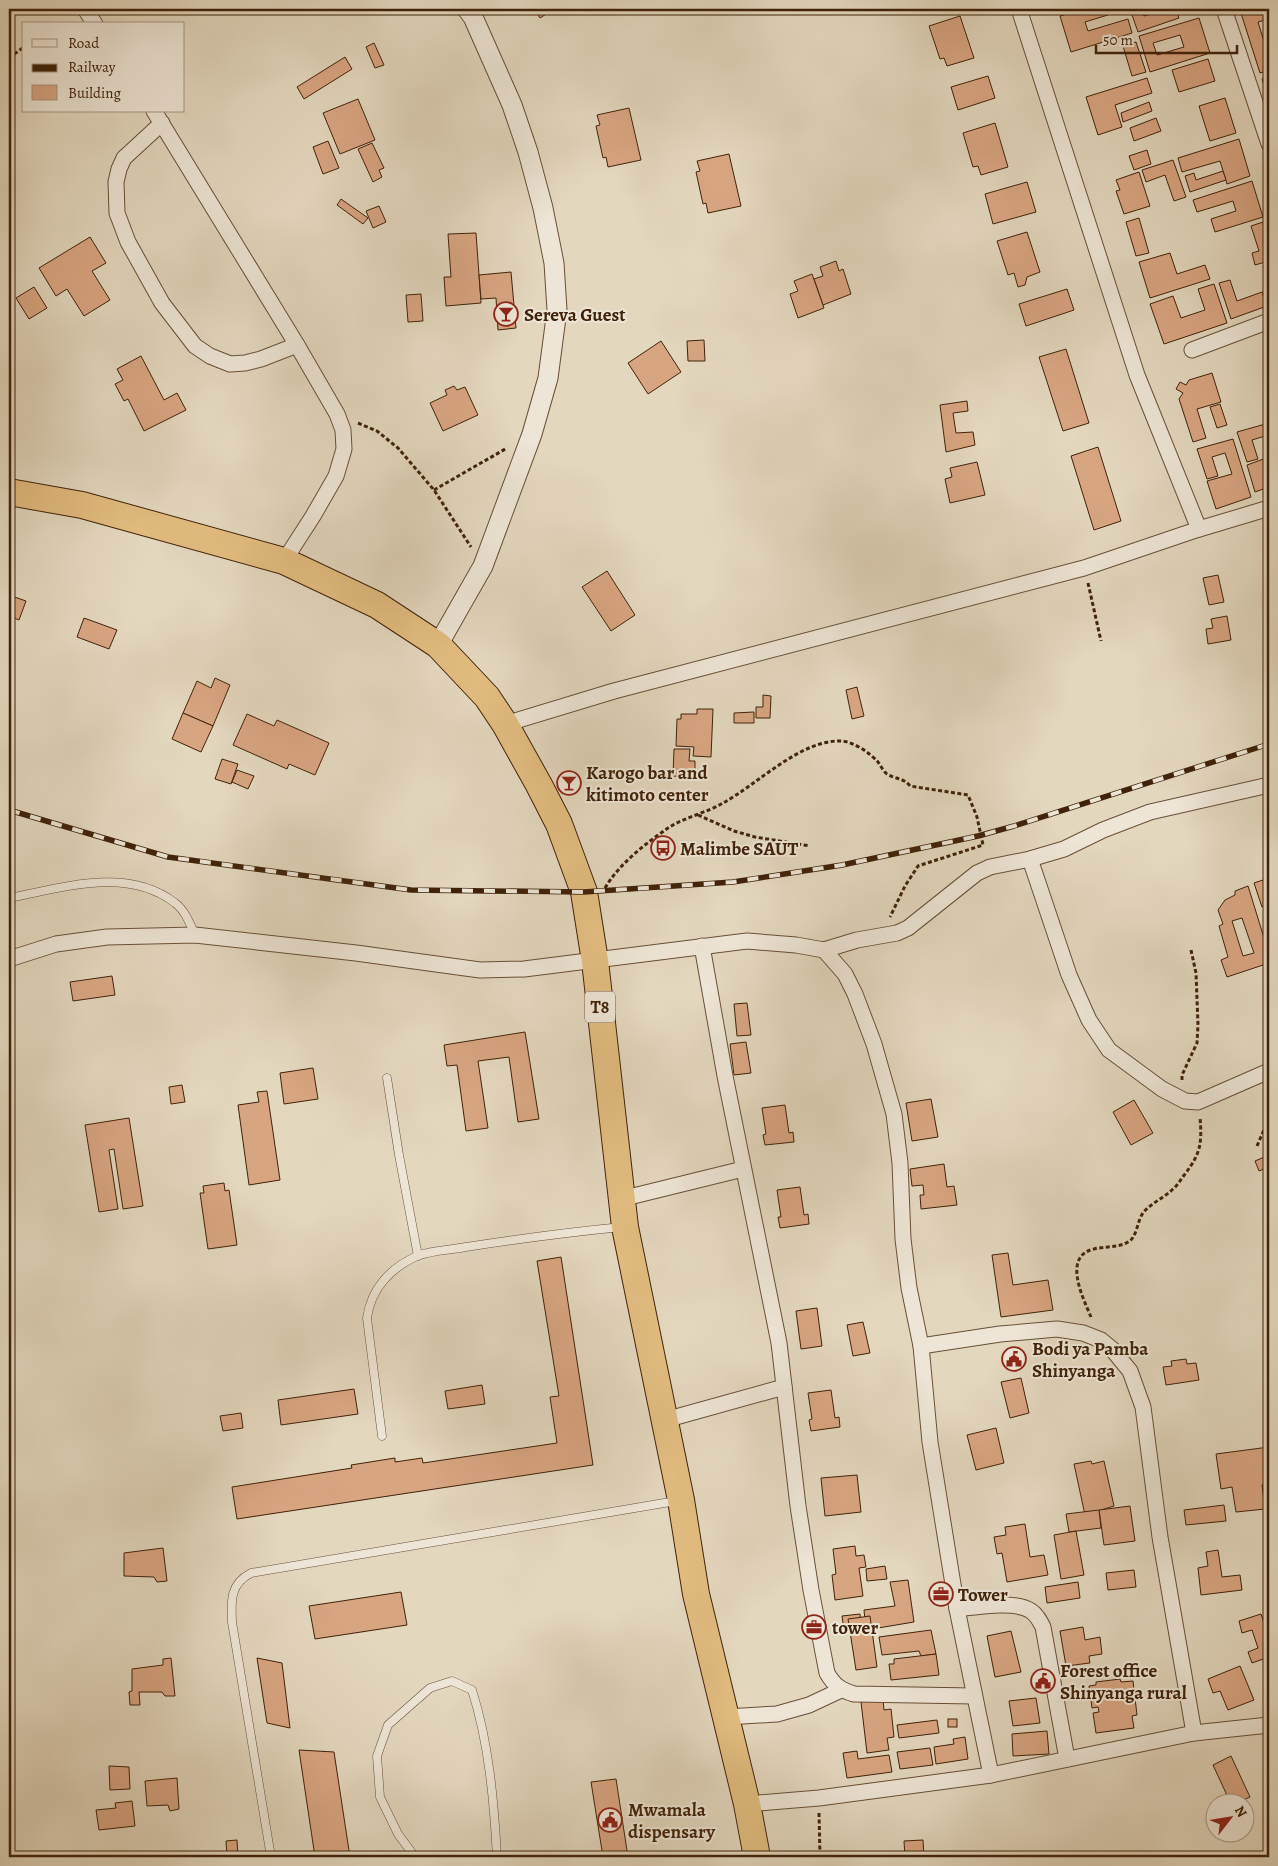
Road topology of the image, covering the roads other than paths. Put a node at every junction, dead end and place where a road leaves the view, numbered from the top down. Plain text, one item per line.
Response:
1 (85, 9) edge
2 (467, 9) edge
3 (1019, 9) edge
4 (1224, 9) edge
5 (94, 22) edge
6 (158, 117) edge
7 (1269, 144) edge
8 (1269, 322) edge
9 (297, 345) junction
10 (1192, 350) dead end
11 (9, 492) edge
12 (1269, 508) edge
13 (1199, 529) junction
14 (284, 561) junction
15 (438, 645) junction
16 (505, 724) junction
17 (1269, 785) edge
18 (1030, 859) junction
19 (9, 898) edge
20 (196, 935) junction
21 (702, 946) junction
22 (824, 950) junction
23 (9, 959) edge
24 (595, 961) junction
25 (1269, 1071) edge
26 (387, 1078) dead end
27 (743, 1170) junction
28 (621, 1198) junction
29 (625, 1227) junction
30 (418, 1256) junction
31 (921, 1346) junction
32 (784, 1387) junction
33 (665, 1420) junction
34 (382, 1436) dead end
35 (681, 1500) junction
36 (956, 1609) junction
37 (841, 1690) junction
38 (974, 1696) junction
39 (726, 1716) junction
40 (1267, 1730) edge
41 (1194, 1733) junction
42 (1067, 1759) junction
43 (991, 1775) junction
44 (747, 1804) junction
45 (271, 1857) edge
46 (415, 1857) edge
47 (497, 1857) edge
48 (757, 1857) edge

1 - 5 street
2 - 15 street
3 - 13 street
4 - 7 street
6 - 9 street
6 - 9 street
8 - 10 street
9 - 14 street
11 - 14 highway, T8
12 - 13 street
13 - 16 street
14 - 15 highway, T8
15 - 16 highway, T8
16 - 24 highway, T8
17 - 18 street
18 - 22 street
18 - 25 street
19 - 20 lane
20 - 23 street
20 - 24 street
21 - 22 street
21 - 24 street
21 - 27 street
22 - 31 street
24 - 28 highway, T8
26 - 30 lane
27 - 28 street
27 - 32 street
28 - 29 highway, T8
29 - 30 lane
29 - 33 highway, T8
30 - 34 lane
31 - 36 street
31 - 41 street
32 - 33 street
32 - 37 street
33 - 35 highway, T8
35 - 39 highway, T8
35 - 45 lane
36 - 38 street
36 - 42 street
37 - 38 street
37 - 39 street
38 - 43 street
39 - 44 highway, T8
40 - 41 street
41 - 42 street
42 - 43 street
43 - 44 street
44 - 48 highway, T8
46 - 47 lane

